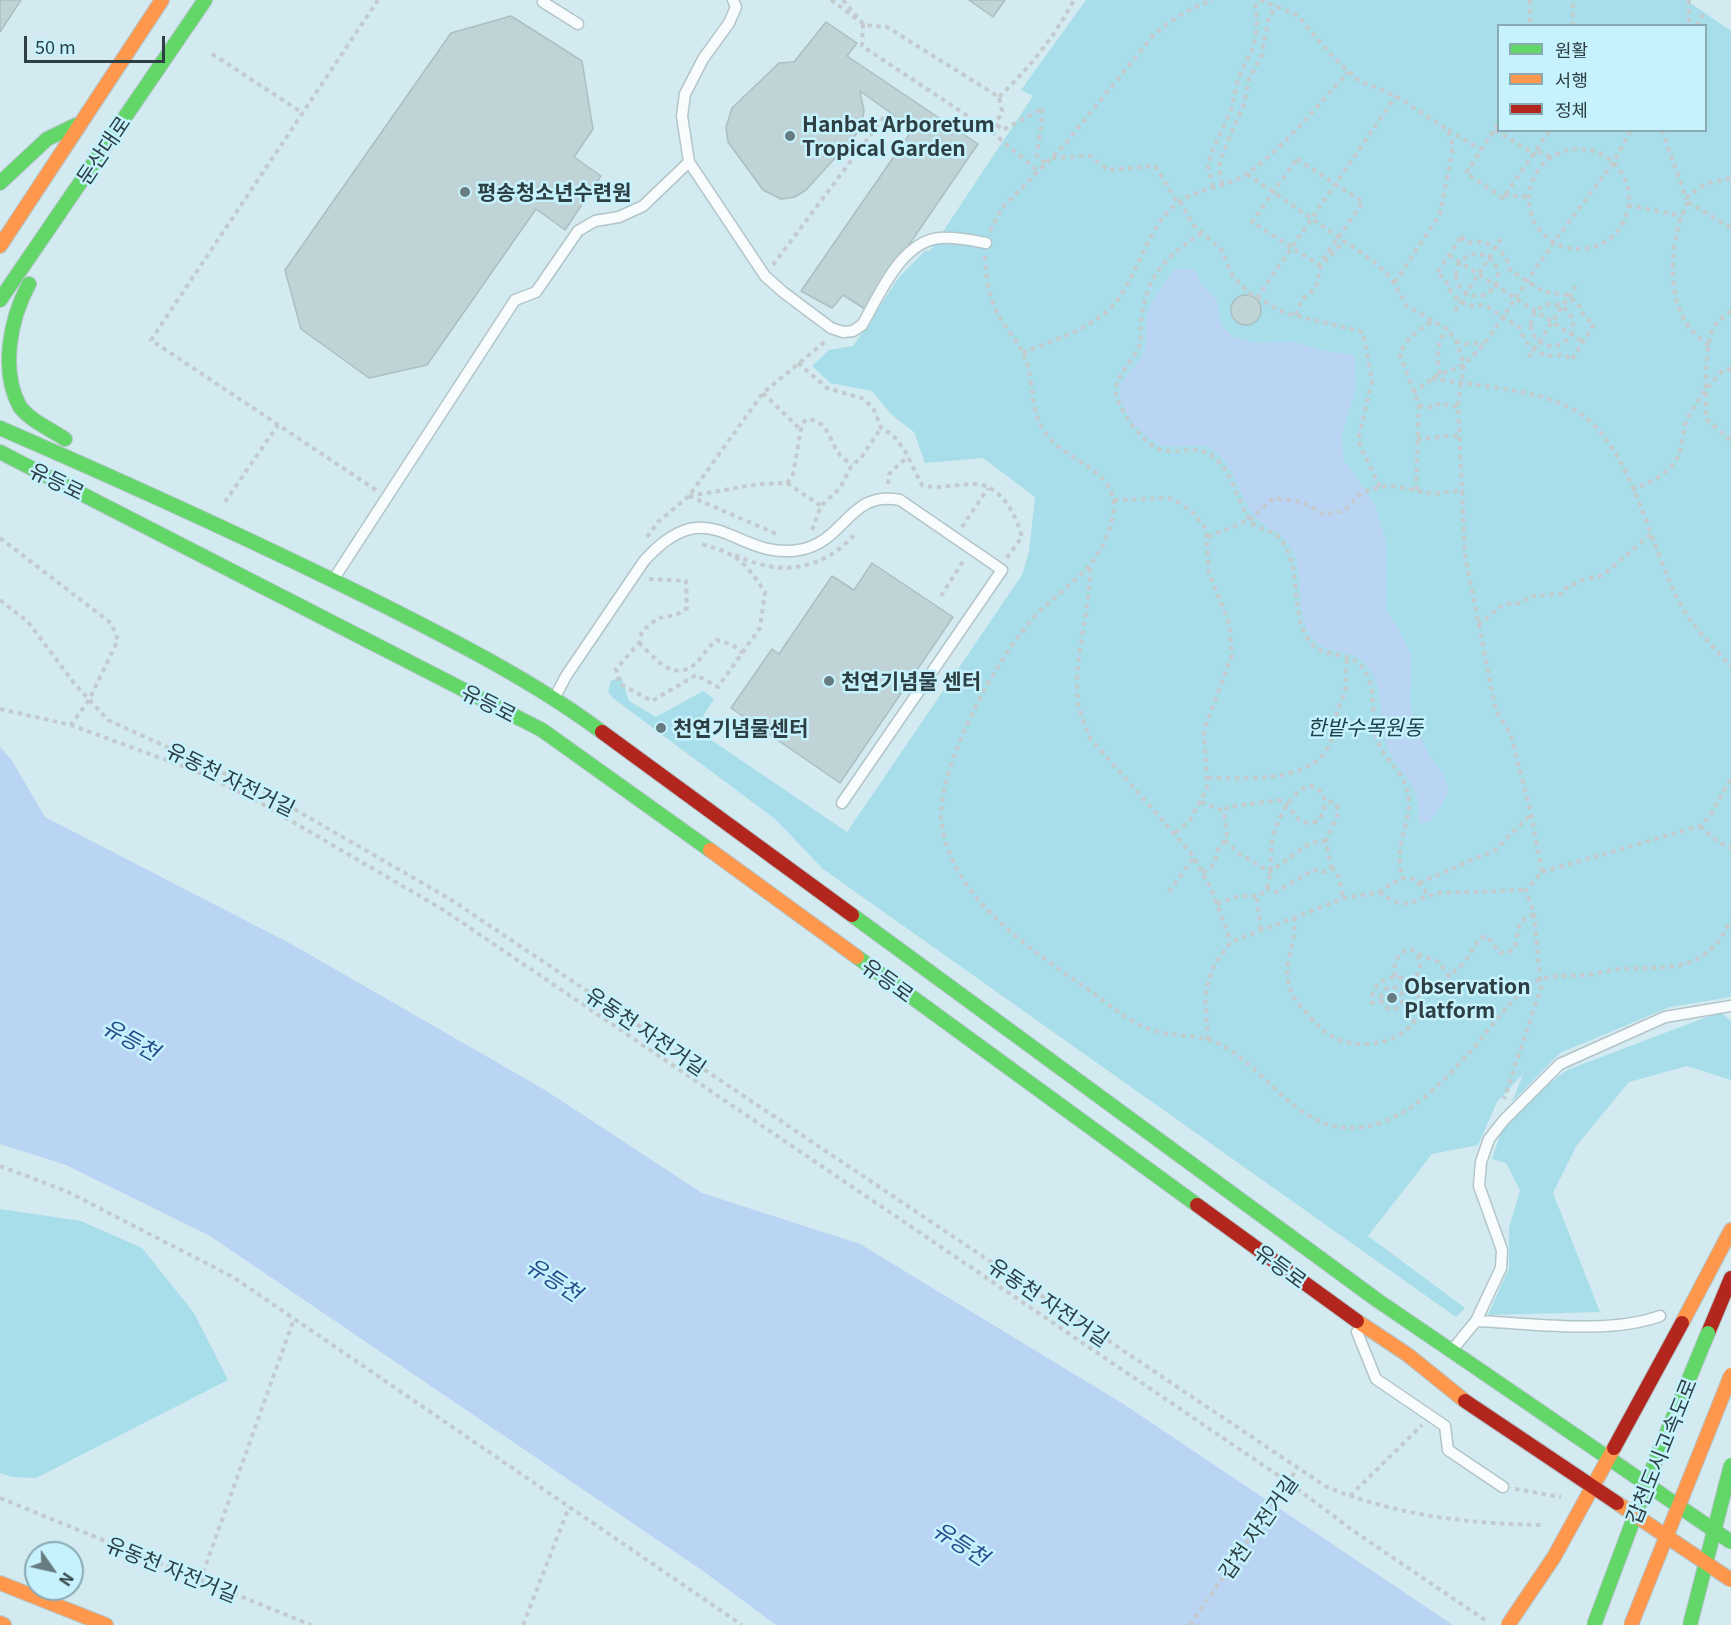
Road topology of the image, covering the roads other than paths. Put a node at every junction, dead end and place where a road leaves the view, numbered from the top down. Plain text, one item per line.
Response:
1 (162, 0) edge
2 (205, 0) edge
3 (544, 0) edge
4 (736, 2) edge
5 (578, 24) dead end
6 (83, 121) junction
7 (689, 162) junction
8 (0, 183) edge
9 (45, 236) junction
10 (986, 243) road end
11 (0, 246) edge
12 (0, 300) edge
13 (0, 428) edge
14 (0, 452) edge
15 (84, 464) junction
16 (0, 466) edge
17 (69, 486) junction
18 (333, 580) junction
19 (545, 714) junction
20 (842, 803) dead end
21 (1731, 1006) edge
22 (1731, 1230) edge
23 (1731, 1278) edge
24 (1341, 1310) junction
25 (1660, 1316) dead end
26 (1476, 1321) junction
27 (1443, 1364) junction
28 (1731, 1375) edge
29 (1731, 1466) edge
30 (1503, 1487) road end
31 (1731, 1542) edge
32 (1731, 1580) edge
33 (0, 1583) edge
34 (106, 1625) edge
35 (1508, 1625) edge
36 (1594, 1625) edge
37 (1631, 1625) edge
38 (1690, 1625) edge

1 - 6 main road, 둔산대로
2 - 9 main road, 둔산대로
3 - 5 lane
4 - 7 lane
6 - 8 main road
6 - 11 main road, 둔산대로
7 - 10 lane
7 - 18 lane
9 - 12 main road, 둔산대로
9 - 15 main road
13 - 15 main road, 유등로
14 - 17 main road, 유등로
15 - 18 main road, 유등로
16 - 17 main road
17 - 19 main road, 유등로
18 - 19 main road, 유등로
19 - 20 lane
19 - 24 main road, 유등로
19 - 27 main road, 유등로
21 - 26 lane
22 - 35 main road, bridge
23 - 36 main road, 갑천도시고속도로, bridge
24 - 27 main road, 유등로
24 - 30 lane
25 - 26 lane
26 - 27 lane
27 - 31 main road, 유등로, bridge
27 - 32 main road, 유등로, bridge
28 - 37 main road, 갑천도시고속도로, bridge
29 - 38 main road, bridge
33 - 34 main road

